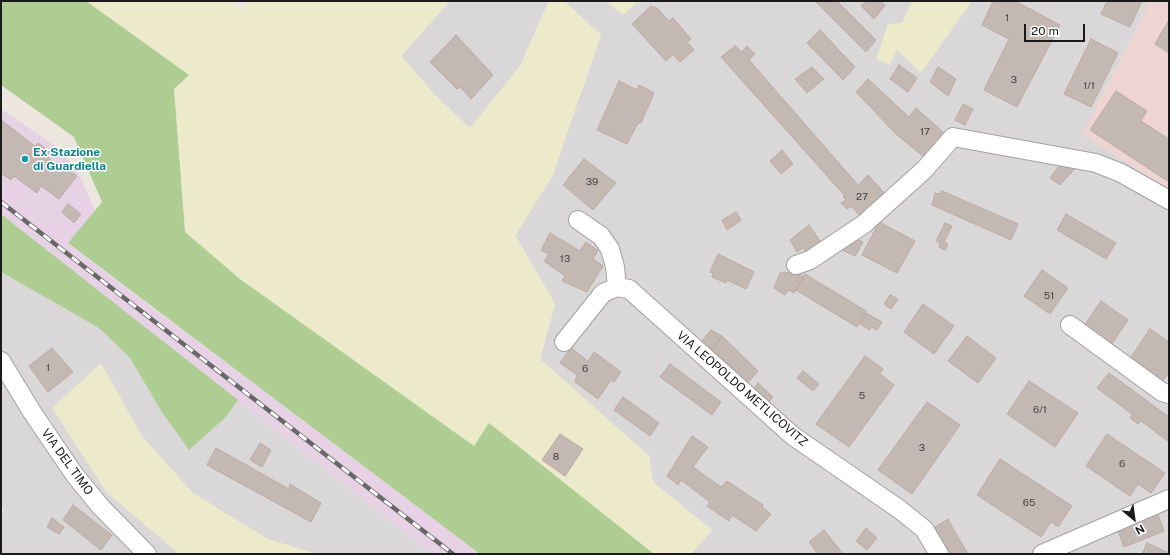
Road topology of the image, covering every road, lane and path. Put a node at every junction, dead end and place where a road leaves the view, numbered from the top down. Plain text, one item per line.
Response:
1 (1169, 200) edge
2 (578, 220) dead end
3 (796, 264) dead end
4 (617, 286) junction
5 (1070, 325) dead end
6 (564, 342) dead end
7 (1, 361) edge
8 (1169, 394) edge
9 (1169, 499) edge
10 (147, 554) edge
11 (939, 554) edge
12 (1042, 554) edge

1 - 3 street
2 - 4 street
4 - 6 street
4 - 11 street, VIA LEOPOLDO METLICOVITZ
5 - 8 street
7 - 10 street, VIA DEL TIMO
9 - 12 street

